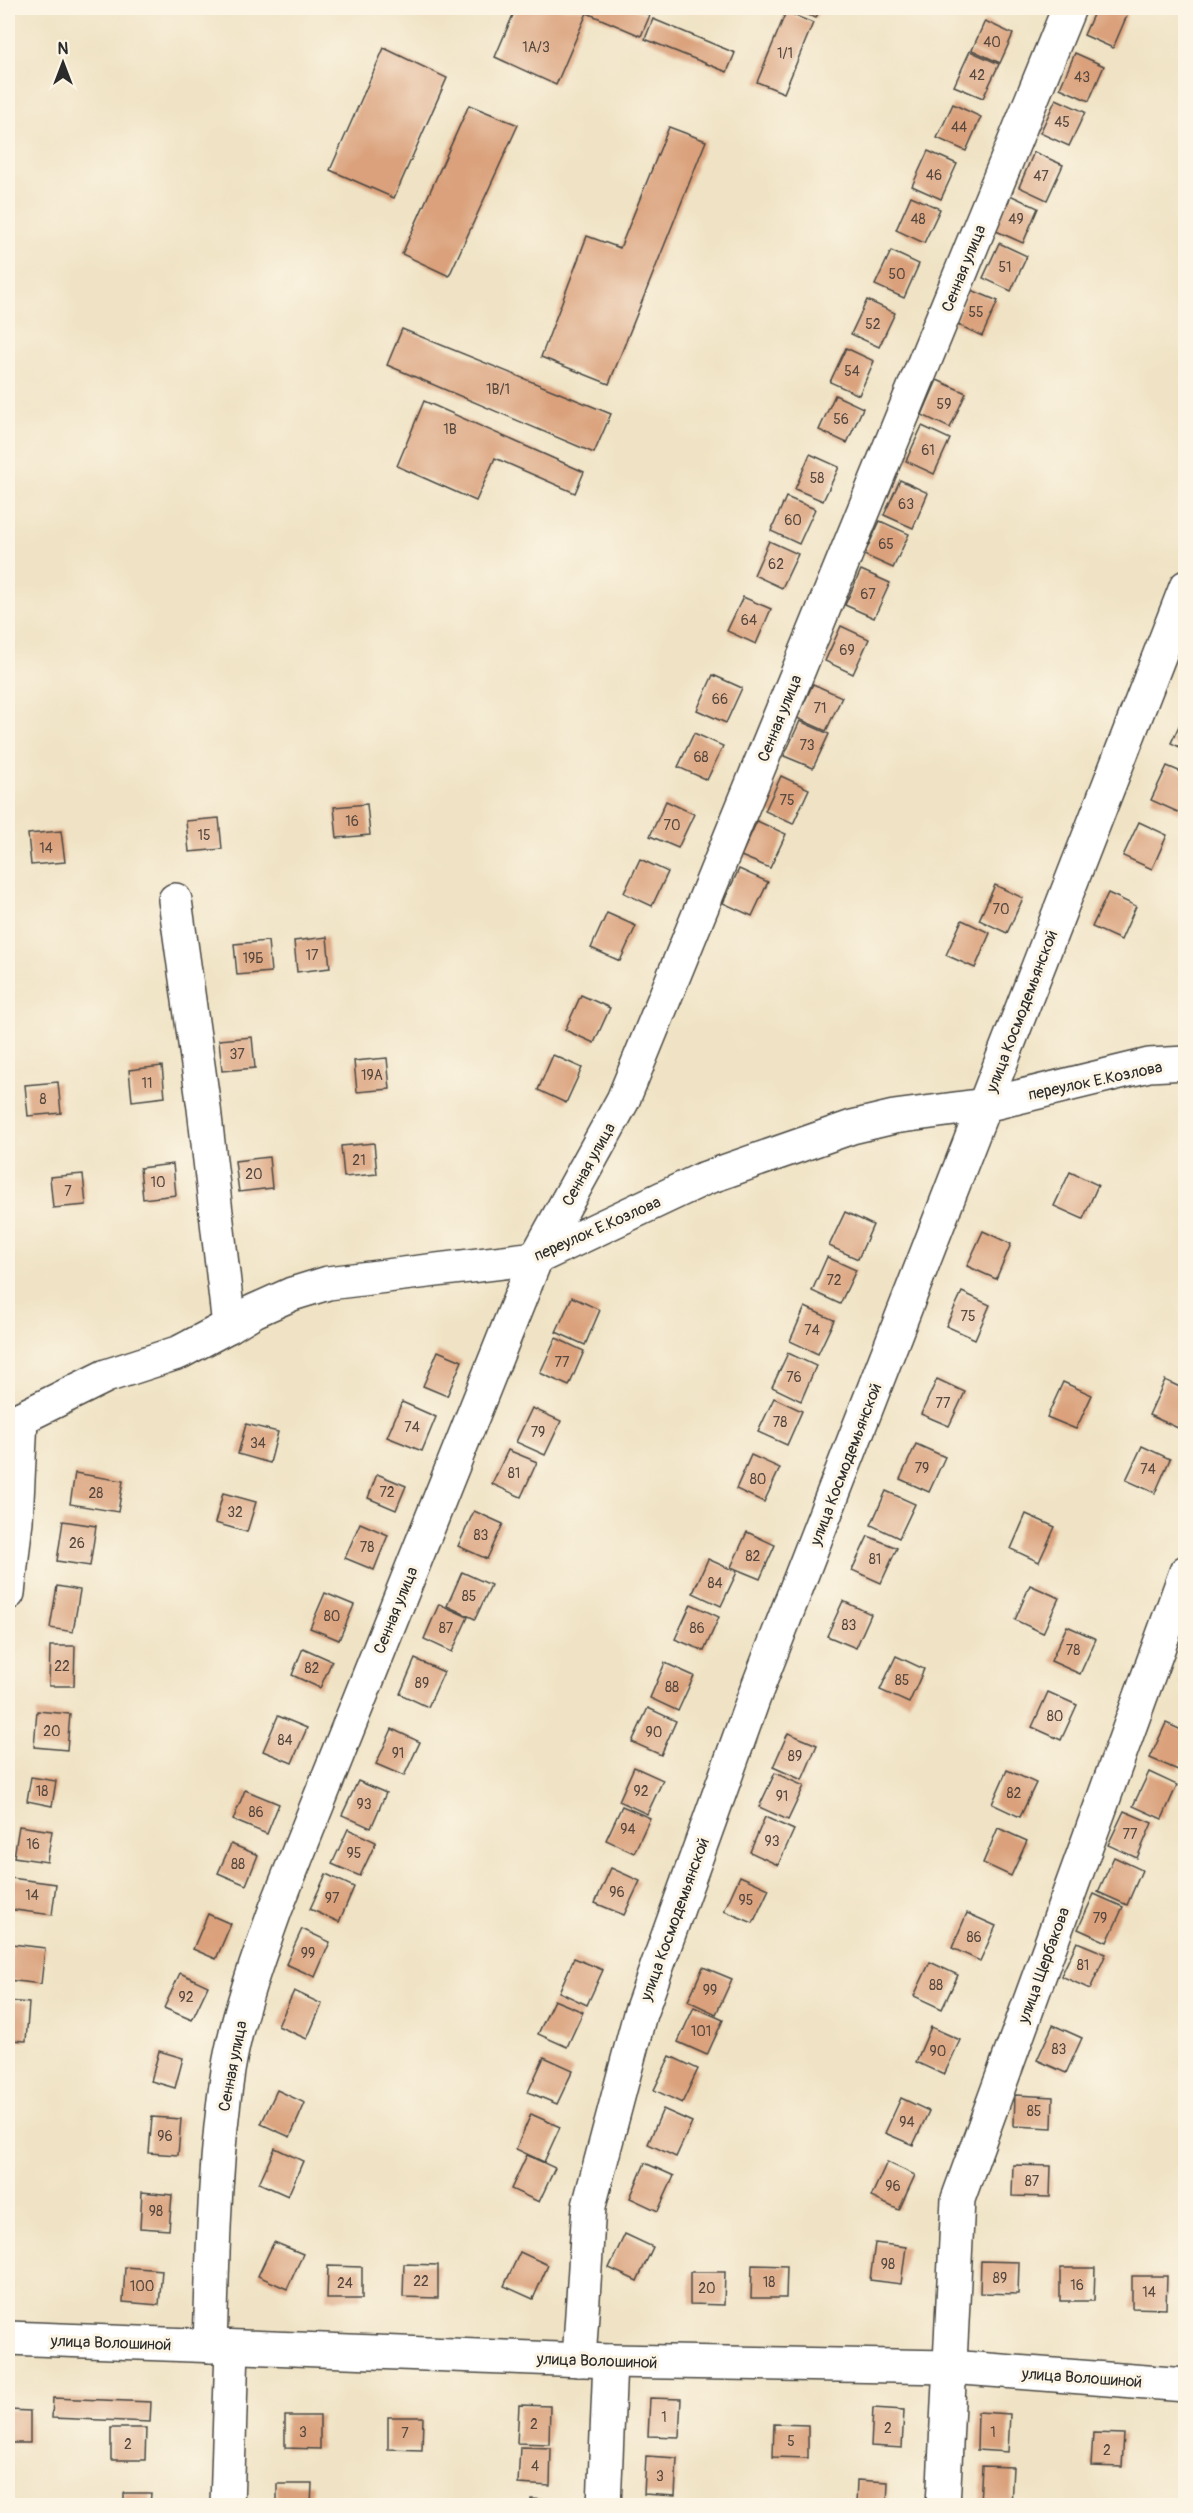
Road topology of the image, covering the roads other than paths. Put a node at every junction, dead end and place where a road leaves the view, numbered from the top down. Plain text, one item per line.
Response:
1 (1069, 8) edge
2 (1185, 587) edge
3 (175, 900) dead end
4 (1185, 1063) edge
5 (985, 1105) junction
6 (536, 1258) junction
7 (229, 1326) junction
8 (14, 1417) edge
9 (1185, 1572) edge
10 (8, 1593) edge
11 (8, 2338) edge
12 (221, 2346) junction
13 (594, 2361) junction
14 (951, 2367) junction
15 (1185, 2385) edge
16 (227, 2505) edge
17 (604, 2505) edge
18 (943, 2505) edge

1 - 6 street, Сенная улица
2 - 5 street, улица Космодемьянской
3 - 7 street
4 - 5 street, переулок Е.Козлова
5 - 6 street, переулок Е.Козлова
5 - 13 street, улица Космодемьянской
6 - 7 street, переулок Е.Козлова
6 - 12 street, Сенная улица
7 - 8 street, переулок Е.Козлова
8 - 10 street
9 - 14 street, улица Щербакова
11 - 12 street, улица Волошиной
12 - 13 street, улица Волошиной
12 - 16 street, Сенная улица
13 - 14 street, улица Волошиной
13 - 17 street, улица Космодемьянской
14 - 15 street, улица Волошиной
14 - 18 street, улица Щербакова

